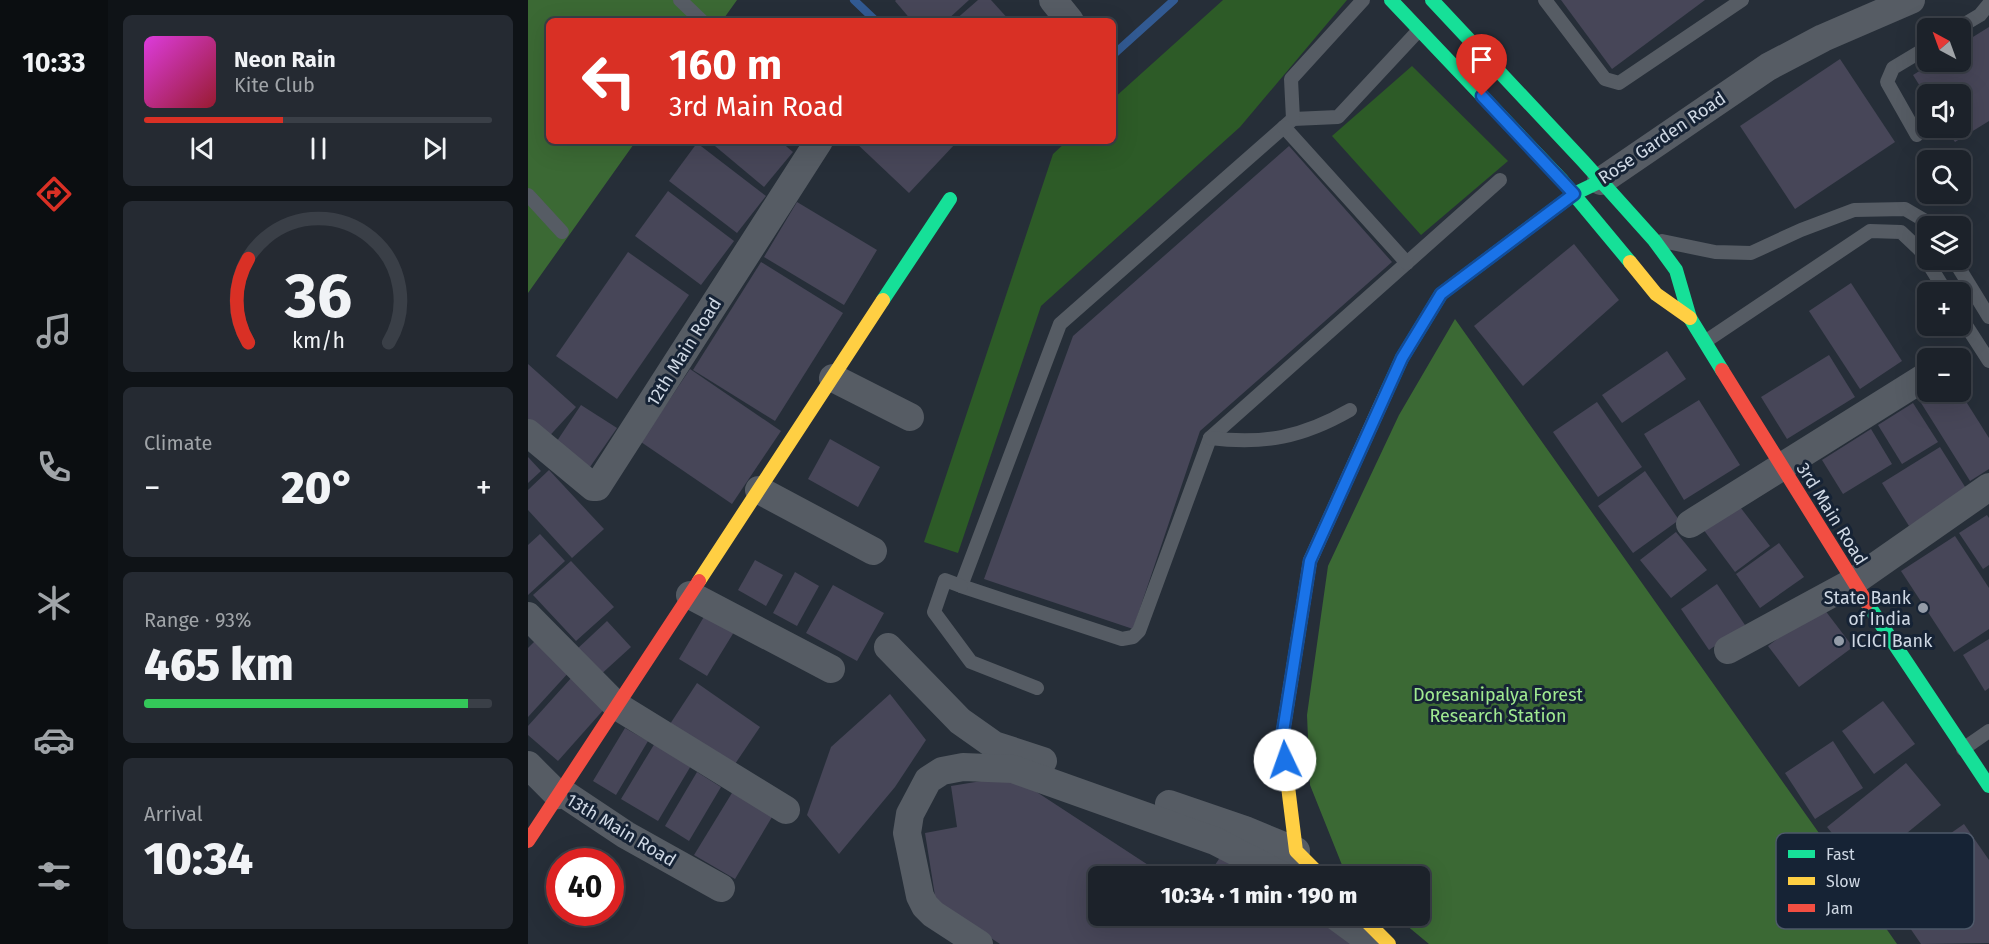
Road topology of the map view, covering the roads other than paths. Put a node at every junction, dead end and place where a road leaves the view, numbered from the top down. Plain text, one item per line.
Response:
1 (680, 0) edge
2 (1053, 0) edge
3 (1364, 0) edge
4 (1391, 0) edge
5 (1432, 0) edge
6 (1545, 0) edge
7 (1742, 0) edge
8 (1911, 0) edge
9 (1989, 4) edge
10 (699, 18) edge
11 (1068, 18) edge
12 (1971, 20) edge
13 (1419, 30) junction
14 (1917, 54) edge
15 (1288, 123) junction
16 (1917, 135) dead end
17 (817, 144) edge
18 (1500, 180) dead end
19 (1601, 181) junction
20 (1574, 194) junction
21 (528, 195) edge
22 (950, 199) dead end
23 (1917, 216) edge
24 (562, 232) dead end
25 (1654, 240) junction
26 (1407, 263) junction
27 (1960, 270) edge
28 (1940, 282) edge
29 (1989, 317) edge
30 (1690, 318) junction
31 (1971, 333) edge
32 (1706, 341) junction
33 (1989, 361) edge
34 (833, 378) junction
35 (1917, 382) edge
36 (1350, 410) dead end
37 (910, 417) dead end
38 (528, 433) edge
39 (1210, 438) junction
40 (1781, 468) junction
41 (1989, 487) edge
42 (759, 490) junction
43 (1690, 524) dead end
44 (873, 551) dead end
45 (1853, 582) junction
46 (961, 585) junction
47 (690, 595) junction
48 (528, 616) edge
49 (888, 647) dead end
50 (1728, 650) dead end
51 (831, 669) dead end
52 (1037, 688) dead end
53 (617, 705) junction
54 (1989, 731) edge
55 (1963, 748) junction
56 (528, 765) edge
57 (1989, 786) edge
58 (558, 795) junction
59 (786, 810) dead end
60 (528, 841) edge
61 (1283, 866) edge
62 (1285, 866) edge
63 (1286, 866) edge
64 (721, 888) dead end
65 (1349, 926) edge
66 (1371, 926) edge
67 (979, 944) edge
68 (1368, 944) edge
69 (1389, 944) edge

1 - 10 lane
2 - 11 street
3 - 15 lane
4 - 13 street, 3rd Main Road
5 - 19 street, 3rd Main Road
6 - 7 lane
8 - 19 street, Rose Garden Road
9 - 12 lane
13 - 15 lane
13 - 20 street, 3rd Main Road
14 - 16 lane
15 - 26 lane
15 - 46 lane
17 - 38 street, 12th Main Road
18 - 26 lane
19 - 20 street, Rose Garden Road
19 - 25 street, 3rd Main Road
20 - 30 street, 3rd Main Road
20 - 63 street, Rose Garden Road
21 - 24 lane
22 - 34 street
23 - 25 lane
25 - 30 street, 3rd Main Road
26 - 39 lane
27 - 29 lane
28 - 32 lane
30 - 32 street, 3rd Main Road
31 - 33 lane
32 - 40 street, 3rd Main Road
34 - 37 street
34 - 42 street
35 - 40 street
36 - 39 lane
39 - 46 lane
40 - 43 street
40 - 45 street, 3rd Main Road
41 - 45 street
42 - 44 street
42 - 47 street
45 - 50 street
45 - 55 street, 3rd Main Road
46 - 52 lane
47 - 51 street
47 - 53 street
48 - 53 street
49 - 62 street
53 - 58 street
53 - 59 street
54 - 55 lane
55 - 57 street, 3rd Main Road
56 - 58 street, 13th Main Road
58 - 60 street
58 - 64 street, 13th Main Road
61 - 67 street
65 - 68 street
66 - 69 street

